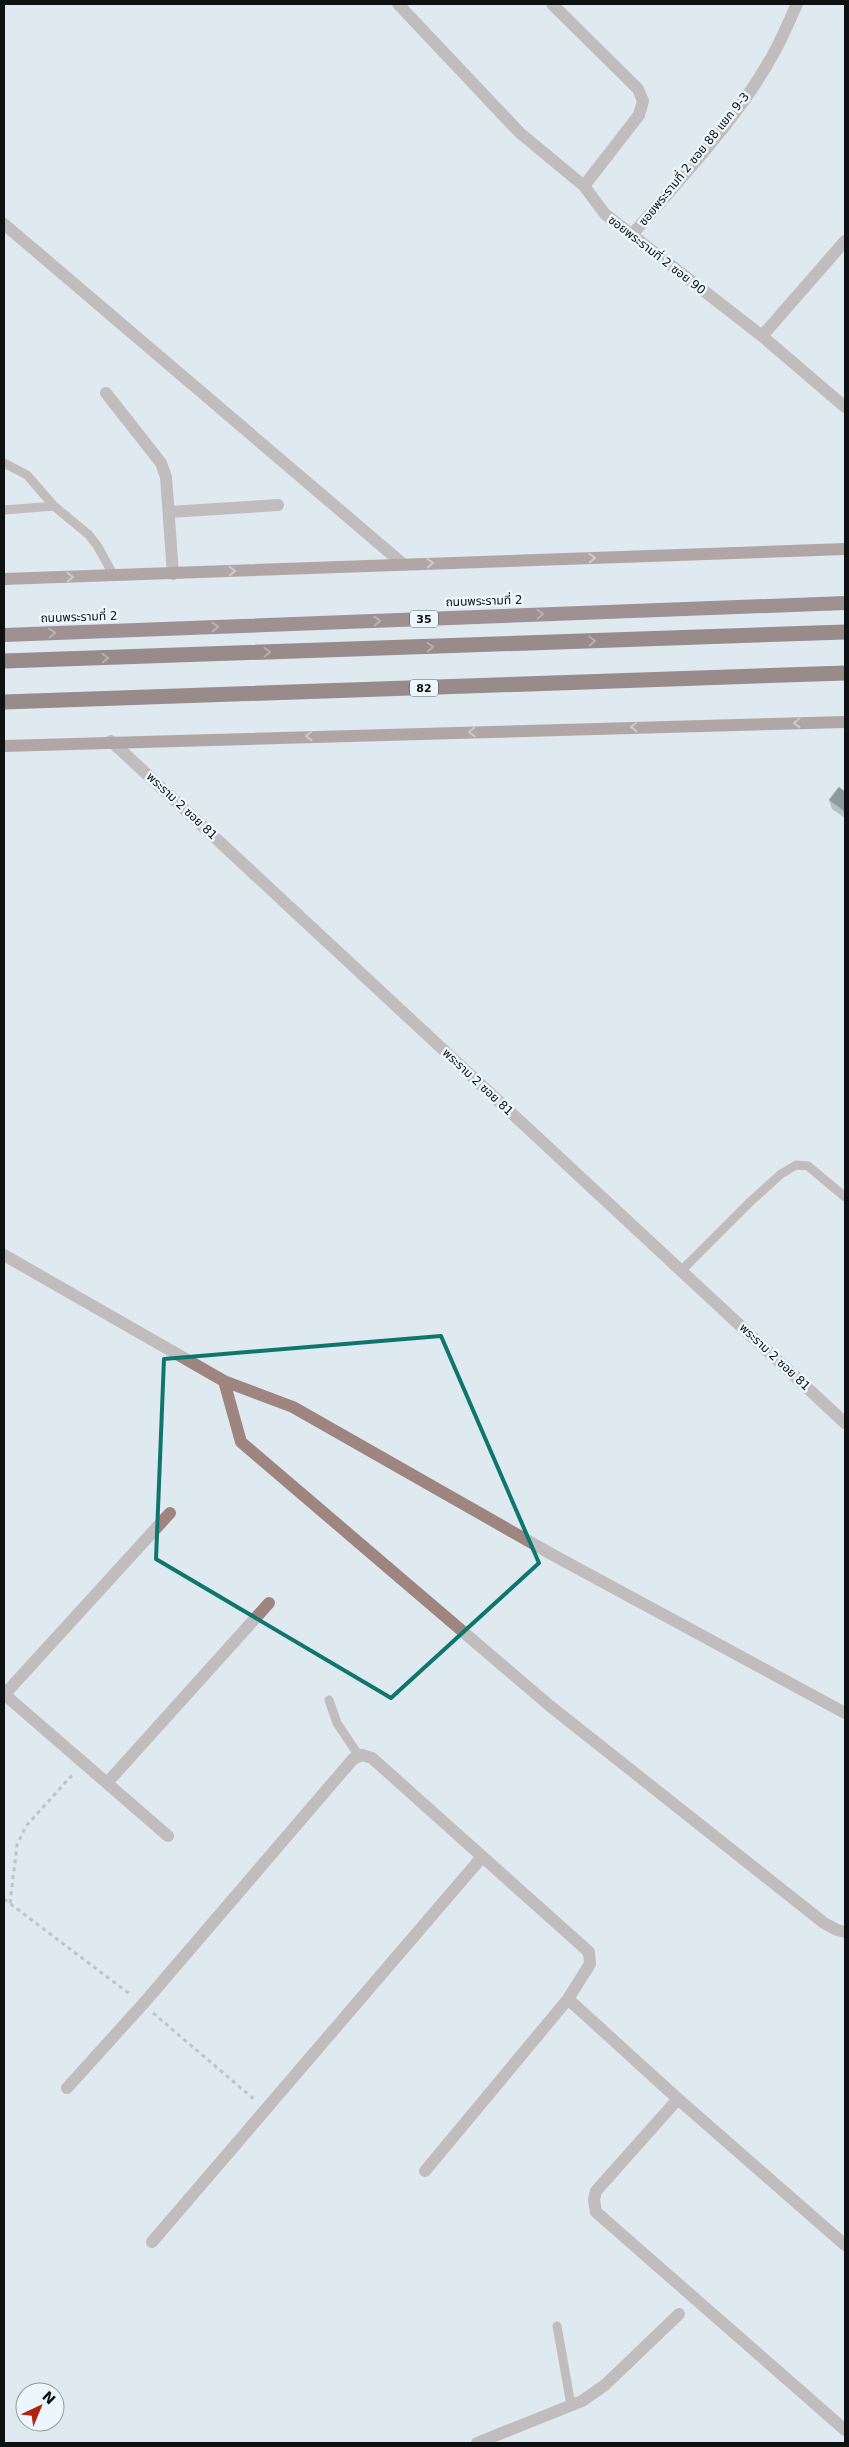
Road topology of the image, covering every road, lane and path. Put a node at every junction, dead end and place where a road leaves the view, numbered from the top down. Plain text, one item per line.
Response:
1 (398, 4) edge
2 (552, 4) edge
3 (797, 4) edge
4 (584, 186) junction
5 (4, 224) edge
6 (632, 235) junction
7 (845, 241) edge
8 (762, 336) junction
9 (106, 393) dead end
10 (845, 407) edge
11 (4, 463) edge
12 (278, 505) dead end
13 (54, 506) junction
14 (4, 510) edge
15 (169, 512) junction
16 (845, 549) edge
17 (403, 564) junction
18 (172, 574) junction
19 (114, 576) junction
20 (4, 579) edge
21 (845, 603) edge
22 (845, 632) edge
23 (4, 635) edge
24 (4, 662) edge
25 (845, 672) edge
26 (4, 702) edge
27 (845, 722) edge
28 (112, 741) junction
29 (4, 746) edge
30 (845, 1197) edge
31 (4, 1255) edge
32 (681, 1270) junction
33 (224, 1381) junction
34 (845, 1423) edge
35 (170, 1513) dead end
36 (270, 1603) dead end
37 (4, 1694) edge
38 (329, 1700) dead end
39 (845, 1714) edge
40 (359, 1756) junction
41 (83, 1763) junction
42 (107, 1783) junction
43 (168, 1836) dead end
44 (482, 1857) junction
45 (10, 1904) dead end
46 (845, 1932) edge
47 (568, 1998) junction
48 (67, 2088) dead end
49 (678, 2099) junction
50 (425, 2171) dead end
51 (152, 2242) dead end
52 (845, 2245) edge
53 (679, 2314) dead end
54 (557, 2326) dead end
55 (571, 2405) junction
56 (845, 2430) edge
57 (477, 2443) edge

1 - 4 street, ซอยพระรามที่ 2 ซอย 90
2 - 4 street
3 - 6 street, ซอยพระรามที่ 2 ซอย 88 แยก 9-3
4 - 6 street, ซอยพระรามที่ 2 ซอย 90
5 - 17 street
6 - 8 street, ซอยพระรามที่ 2 ซอย 90
7 - 8 street
8 - 10 street, ซอยพระรามที่ 2 ซอย 90
9 - 15 street
11 - 13 lane
12 - 15 street
13 - 14 lane
13 - 19 lane
15 - 18 street
17 -> 16 main road
18 -> 17 main road
18 - 19 main road
20 -> 19 main road
23 -> 21 highway, ถนนพระรามที่ 2 / 35
24 -> 22 highway
25 - 26 highway, 82
27 -> 28 main road
28 - 29 main road
28 - 32 street, พระราม 2 ซอย 81
30 - 32 lane
31 - 33 street
32 - 34 street, พระราม 2 ซอย 81
33 - 39 street
33 - 46 street
35 - 37 street
36 - 42 street
37 - 41 street
38 - 40 lane
40 - 44 street
40 - 48 street
41 - 42 street
41 - 45 path
42 - 43 street
44 - 47 street
44 - 51 street
47 - 49 street
47 - 50 street
49 - 52 street
49 - 56 street
53 - 55 street
54 - 55 lane
55 - 57 street

